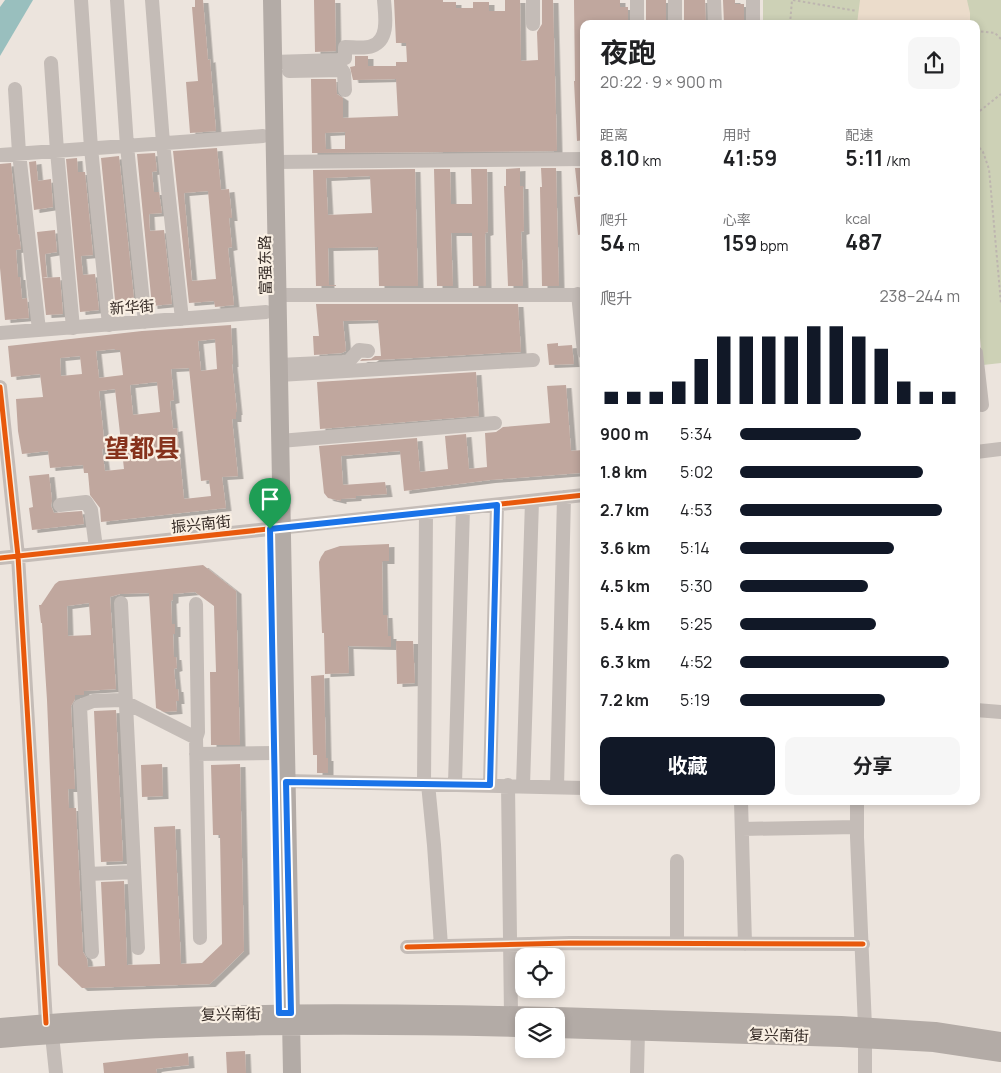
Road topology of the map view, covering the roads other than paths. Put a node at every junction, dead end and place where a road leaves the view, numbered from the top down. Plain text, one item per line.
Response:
1 (81, 0) edge
2 (117, 0) edge
3 (152, 0) edge
4 (260, 0) edge
5 (272, 0) edge
6 (384, 0) edge
7 (532, 0) edge
8 (637, 0) edge
9 (675, 0) edge
10 (714, 0) edge
11 (753, 0) edge
12 (638, 20) edge
13 (675, 20) edge
14 (715, 20) edge
15 (753, 20) edge
16 (533, 24) dead end
17 (51, 63) dead end
18 (273, 67) junction
19 (15, 89) dead end
20 (345, 90) dead end
21 (263, 136) junction
22 (163, 143) junction
23 (127, 146) junction
24 (91, 148) junction
25 (57, 151) junction
26 (19, 153) junction
27 (0, 155) edge
28 (580, 159) edge
29 (275, 162) junction
30 (580, 294) edge
31 (277, 295) junction
32 (266, 312) junction
33 (182, 319) junction
34 (144, 322) junction
35 (109, 325) junction
36 (73, 328) junction
37 (39, 330) junction
38 (0, 333) edge
39 (368, 351) dead end
40 (533, 360) dead end
41 (279, 370) junction
42 (0, 387) edge
43 (980, 388) edge
44 (982, 405) dead end
45 (495, 424) dead end
46 (280, 441) junction
47 (1001, 450) edge
48 (980, 452) edge
49 (580, 495) edge
50 (564, 497) junction
51 (532, 501) junction
52 (60, 505) dead end
53 (497, 505) junction
54 (463, 508) junction
55 (426, 512) junction
56 (276, 529) junction
57 (96, 548) junction
58 (18, 556) junction
59 (0, 558) edge
60 (121, 602) dead end
61 (196, 604) dead end
62 (126, 702) junction
63 (980, 710) edge
64 (1001, 712) edge
65 (196, 738) junction
66 (274, 753) junction
67 (196, 754) junction
68 (286, 782) junction
69 (426, 784) junction
70 (455, 784) junction
71 (490, 785) junction
72 (508, 785) junction
73 (522, 786) junction
74 (557, 787) junction
75 (580, 788) edge
76 (742, 805) edge
77 (857, 805) edge
78 (857, 827) junction
79 (742, 829) junction
80 (677, 861) dead end
81 (134, 872) junction
82 (88, 874) junction
83 (200, 938) dead end
84 (677, 943) junction
85 (510, 944) junction
86 (745, 944) junction
87 (863, 944) junction
88 (441, 946) junction
89 (407, 947) dead end
90 (138, 948) dead end
91 (92, 952) dead end
92 (511, 1015) junction
93 (515, 1015) edge
94 (565, 1016) edge
95 (285, 1019) junction
96 (0, 1026) edge
97 (515, 1028) edge
98 (49, 1029) junction
99 (565, 1029) edge
100 (638, 1031) junction
101 (865, 1033) junction
102 (0, 1039) edge
103 (1001, 1040) edge
104 (1001, 1053) edge
105 (56, 1073) edge
106 (280, 1073) edge
107 (292, 1073) edge
108 (637, 1073) edge
109 (864, 1073) edge

1 - 24 street
2 - 23 street
3 - 22 street
4 - 21 main road, 富强东路
5 - 18 main road, 富强东路
6 - 18 street
7 - 16 street
8 - 12 street
9 - 13 street
10 - 14 street
11 - 15 street
17 - 25 street
18 - 20 street
18 - 29 main road, 富强东路
19 - 26 street
21 - 22 street
21 - 32 main road, 富强东路
22 - 23 street
22 - 33 street
23 - 24 street
23 - 34 street
24 - 25 street
24 - 35 street
25 - 26 street
25 - 36 street
26 - 27 street
26 - 37 street
28 - 29 street
29 - 31 main road, 富强东路
30 - 31 street
31 - 41 main road, 富强东路
32 - 33 street, 新华街
32 - 56 main road, 富强东路
33 - 34 street, 新华街
34 - 35 street, 新华街
35 - 36 street, 新华街
36 - 37 street, 新华街
37 - 38 street, 新华街
39 - 41 street
40 - 41 street
41 - 46 main road, 富强东路
42 - 58 street
43 - 44 street
45 - 46 street
46 - 56 main road, 富强东路
47 - 48 street
49 - 50 street, 振兴南街
50 - 51 street, 振兴南街
50 - 74 street
51 - 53 street, 振兴南街
51 - 73 street
52 - 57 street
53 - 54 street, 振兴南街
53 - 71 street
54 - 55 street, 振兴南街
54 - 70 street
55 - 56 street, 振兴南街
55 - 69 street
56 - 57 street, 振兴南街
56 - 66 main road
56 - 68 main road
57 - 58 street, 振兴南街
58 - 59 street, 振兴南街
58 - 98 street
60 - 62 street
61 - 65 street
62 - 65 street
62 - 81 street
62 - 82 street
63 - 64 street
65 - 67 street
66 - 67 street
66 - 95 main road
67 - 83 street
68 - 69 street
68 - 95 main road
69 - 70 street
69 - 88 street
70 - 71 street
71 - 72 street
72 - 73 street
72 - 85 street
73 - 74 street
74 - 75 street
76 - 79 street
77 - 78 street
78 - 79 street
78 - 87 street
79 - 86 street
80 - 84 street
81 - 82 street
81 - 90 street
82 - 91 street
84 - 85 street
84 - 86 street
85 - 88 street
85 - 92 street
86 - 87 street
87 - 101 street
88 - 89 street
92 - 93 main road, 复兴南街
92 - 95 main road, 复兴南街
94 - 101 main road, 复兴南街
95 - 97 main road, 复兴南街
95 - 98 main road, 复兴南街
95 - 106 main road
95 - 107 main road
96 - 98 main road, 复兴南街
98 - 102 main road, 复兴南街
98 - 105 street
99 - 100 main road, 复兴南街
100 - 101 main road, 复兴南街
100 - 108 street
101 - 103 main road, 复兴南街
101 - 104 main road, 复兴南街
101 - 109 street

